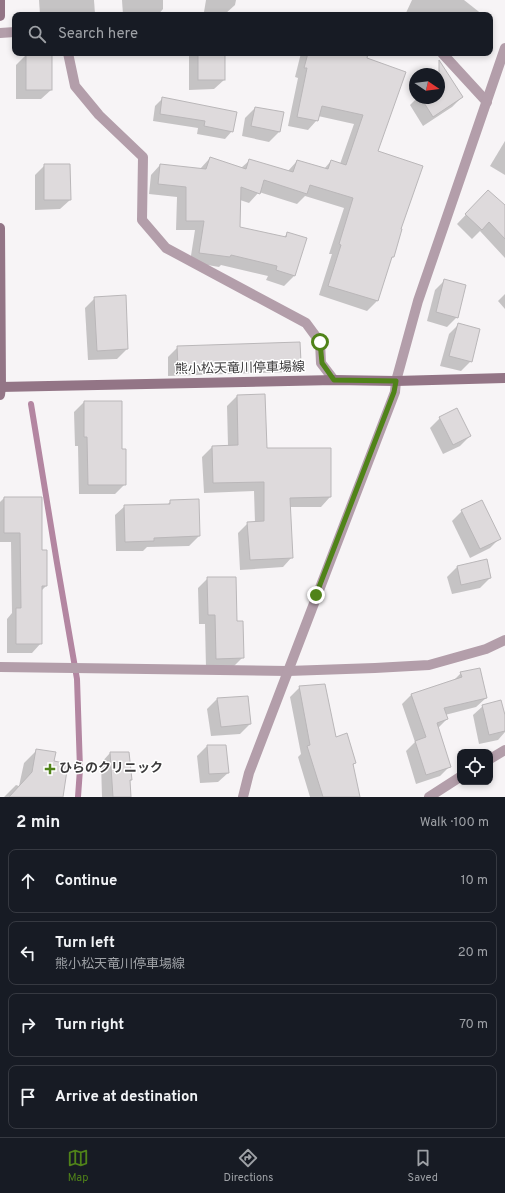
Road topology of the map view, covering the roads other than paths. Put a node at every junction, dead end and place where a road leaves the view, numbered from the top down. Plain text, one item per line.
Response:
1 (0, 0) edge
2 (0, 16) edge
3 (12, 32) edge
4 (0, 33) edge
5 (505, 48) edge
6 (69, 56) edge
7 (445, 56) edge
8 (487, 102) junction
9 (0, 228) edge
10 (505, 378) edge
11 (334, 380) junction
12 (396, 381) junction
13 (0, 390) edge
14 (505, 640) edge
15 (0, 667) edge
16 (288, 671) junction
17 (505, 750) edge
18 (493, 757) edge
19 (457, 780) edge
20 (243, 797) edge
21 (429, 797) edge

1 - 2 main road
3 - 4 street
5 - 8 street
6 - 11 street
7 - 8 street
8 - 12 street
9 - 13 main road
10 - 12 main road, 熊小松天竜川停車場線
11 - 12 main road, 熊小松天竜川停車場線
11 - 13 main road, 熊小松天竜川停車場線
12 - 16 street
14 - 16 street
15 - 16 street
16 - 20 street
17 - 18 street
19 - 21 street

